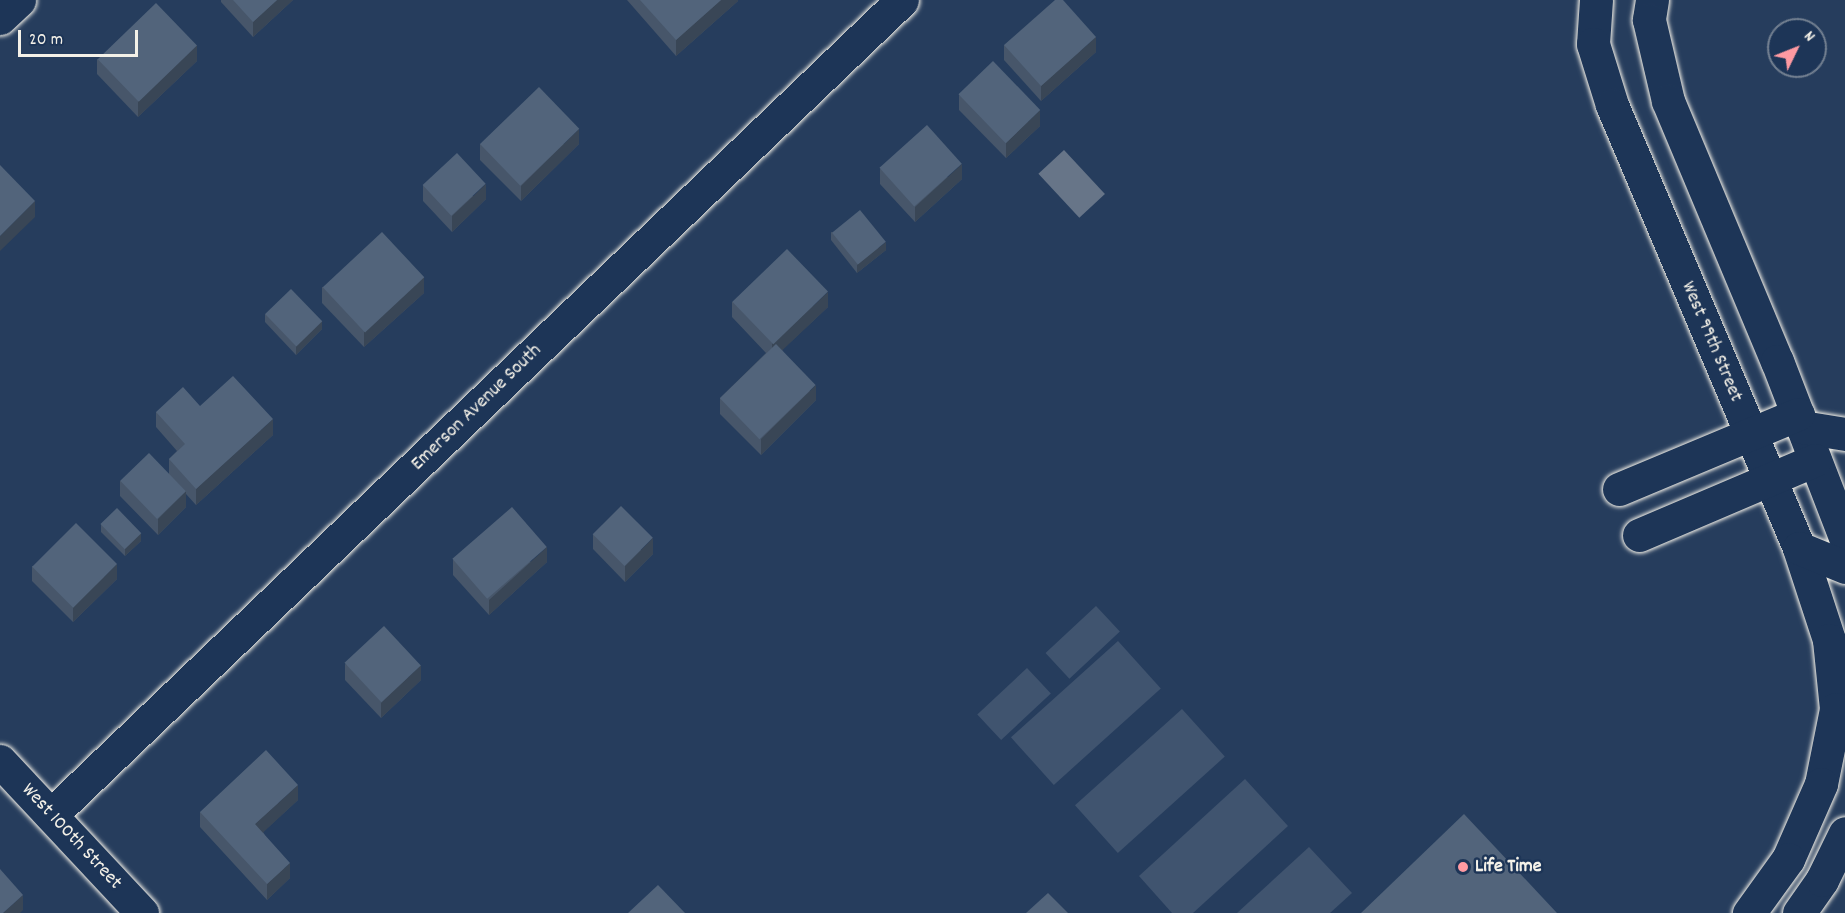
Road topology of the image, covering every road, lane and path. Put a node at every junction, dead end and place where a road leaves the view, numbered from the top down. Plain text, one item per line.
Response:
1 (19, 0) edge
2 (902, 0) edge
3 (1596, 0) edge
4 (1650, 10) edge
5 (0, 18) edge
6 (1800, 420) junction
7 (1750, 434) junction
8 (1845, 434) edge
9 (1815, 460) junction
10 (1770, 479) junction
11 (1619, 489) dead end
12 (1639, 535) dead end
13 (1845, 537) edge
14 (1799, 548) junction
15 (1845, 567) edge
16 (0, 761) edge
17 (51, 815) junction
18 (1845, 833) edge
19 (142, 913) edge
20 (1749, 913) edge
21 (1799, 913) edge

1 - 5 main road
2 - 17 main road, Emerson Avenue South
3 - 7 main road, West 99th Street
4 - 6 main road
6 - 7 main road
6 - 8 main road
6 - 9 main road
7 - 10 main road, West 99th Street
7 - 11 main road
9 - 10 main road
9 - 13 main road
10 - 12 main road
10 - 14 main road, West 99th Street
14 - 15 main road
14 - 20 main road, West 99th Street
16 - 17 main road, West 100th Street
17 - 19 main road, West 100th Street
18 - 21 main road

